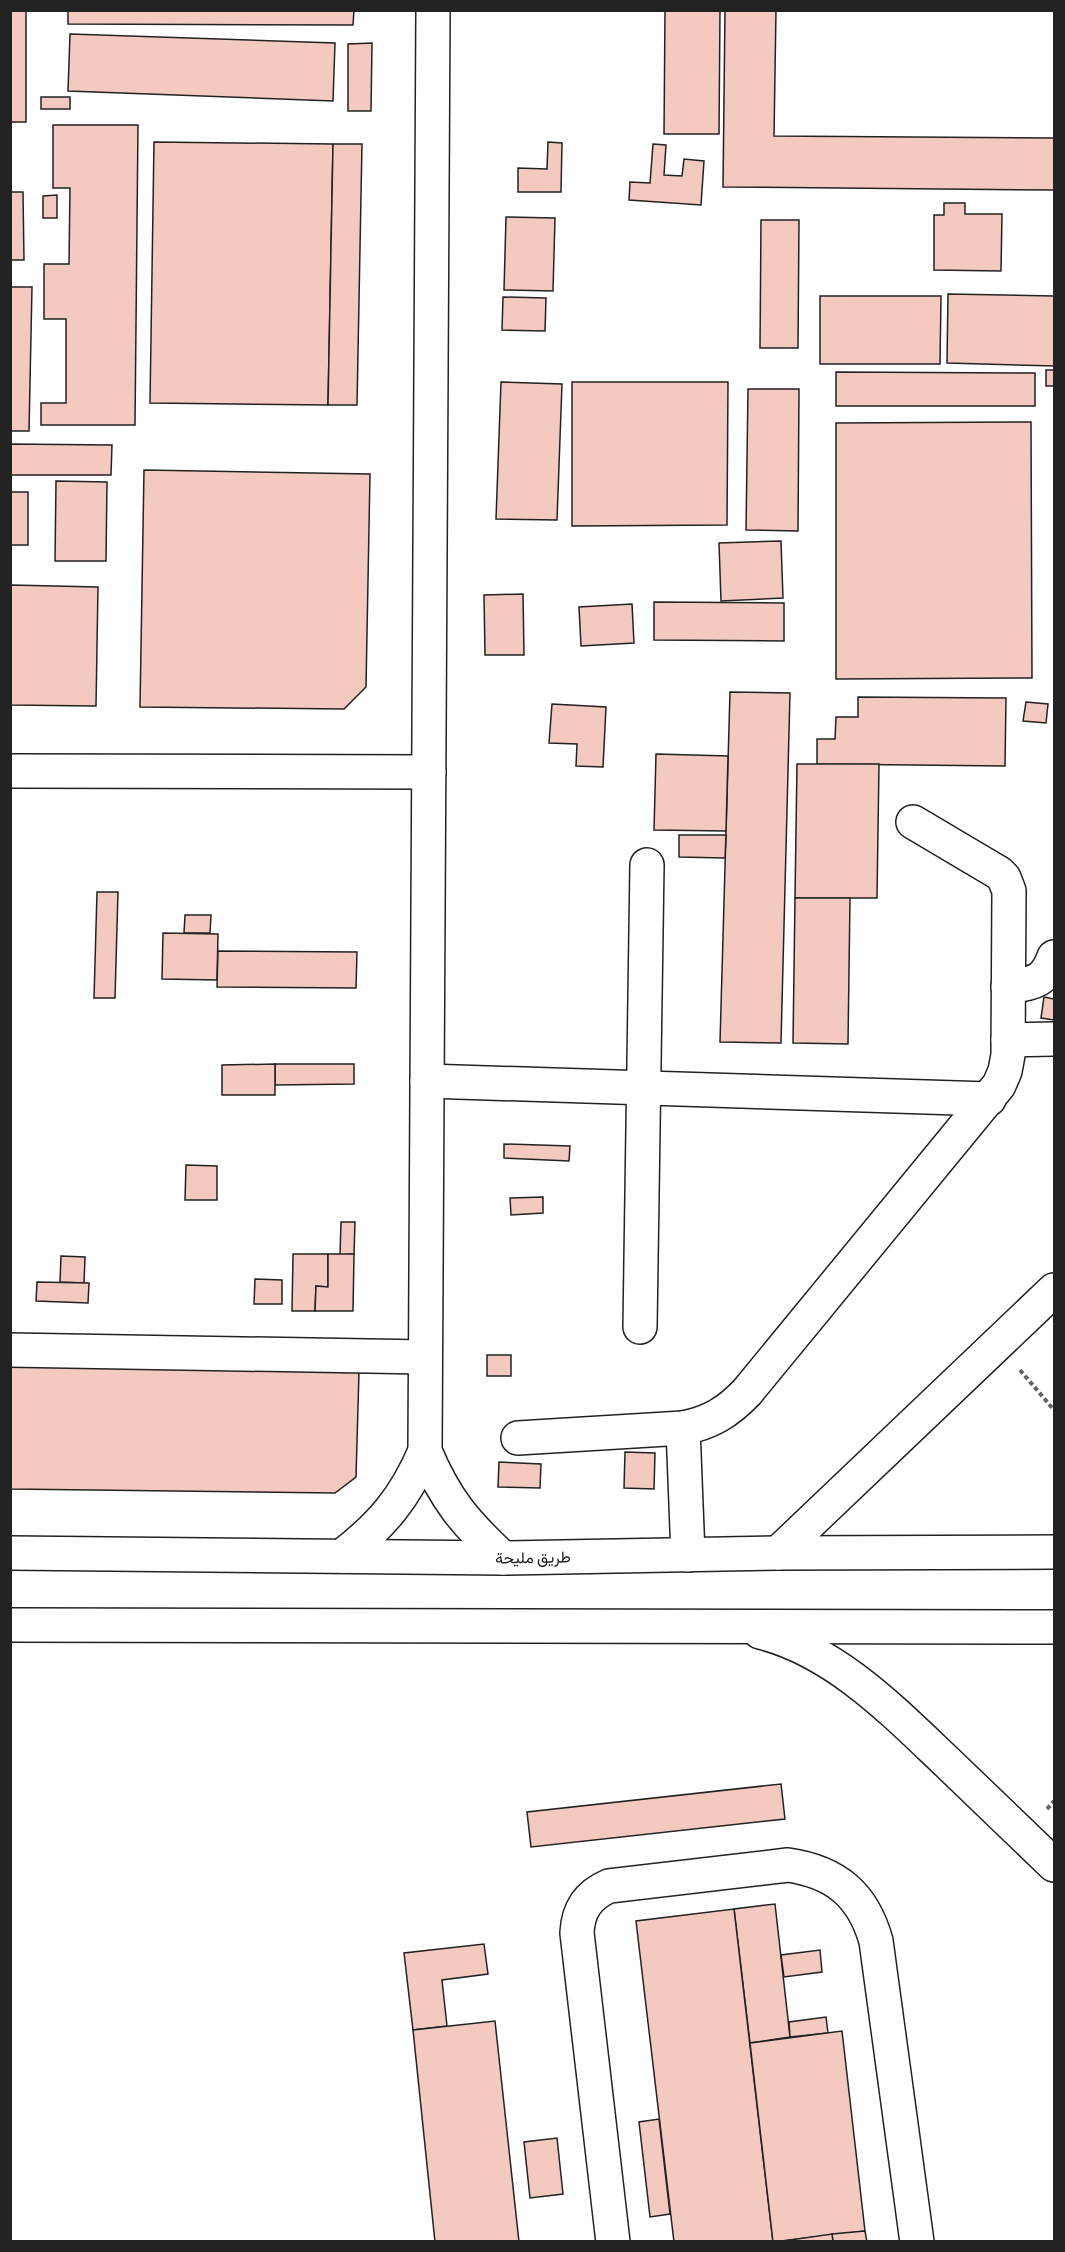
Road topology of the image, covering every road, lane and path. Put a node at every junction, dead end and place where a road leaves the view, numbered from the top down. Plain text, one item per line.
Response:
1 (433, 10) edge
2 (10, 771) edge
3 (429, 772) junction
4 (913, 822) dead end
5 (647, 865) dead end
6 (1054, 957) edge
7 (1008, 987) junction
8 (1054, 1039) edge
9 (1008, 1040) junction
10 (428, 1082) junction
11 (644, 1088) junction
12 (989, 1099) junction
13 (1054, 1290) edge
14 (640, 1327) dead end
15 (998, 1345) junction
16 (10, 1350) edge
17 (425, 1357) junction
18 (1054, 1410) edge
19 (683, 1428) junction
20 (518, 1438) dead end
21 (425, 1451) junction
22 (1054, 1552) edge
23 (10, 1553) edge
24 (778, 1553) junction
25 (688, 1555) junction
26 (342, 1556) junction
27 (503, 1558) junction
28 (10, 1625) edge
29 (732, 1625) junction
30 (1054, 1627) edge
31 (1054, 1865) edge
32 (613, 2241) edge
33 (916, 2241) edge

1 - 3 main road
2 - 3 main road
3 - 10 main road
4 - 7 main road
5 - 11 main road
6 - 7 main road
7 - 9 main road
8 - 9 main road
9 - 12 main road
10 - 11 main road
10 - 17 main road
11 - 12 main road
11 - 14 main road
12 - 19 main road
13 - 15 main road
15 - 18 path
15 - 24 main road
16 - 17 main road
17 - 21 main road
19 - 20 main road
19 - 25 main road
21 - 26 main road
21 - 27 main road
22 - 24 main road, طريق مليحة
23 - 26 main road, طريق مليحة
24 - 25 main road, طريق مليحة
25 - 27 main road, طريق مليحة
26 - 27 main road, طريق مليحة
28 - 29 main road
29 - 30 main road
29 - 31 main road
32 - 33 main road

